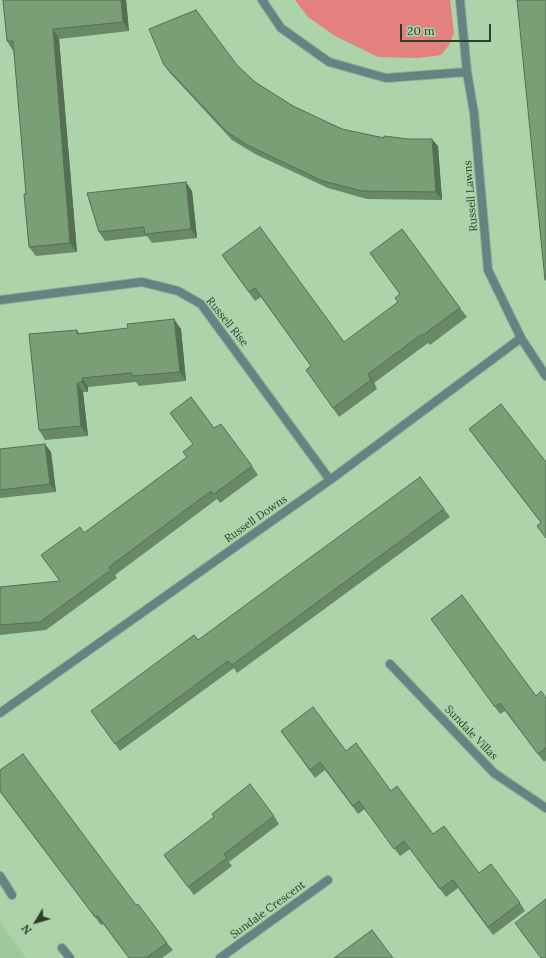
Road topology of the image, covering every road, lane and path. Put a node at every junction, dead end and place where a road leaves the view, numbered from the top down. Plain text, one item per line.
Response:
1 (262, 0) edge
2 (460, 0) edge
3 (467, 72) junction
4 (0, 300) edge
5 (521, 338) junction
6 (546, 376) edge
7 (330, 480) junction
8 (390, 664) dead end
9 (0, 713) edge
10 (546, 808) edge
11 (0, 876) edge
12 (328, 880) dead end
13 (12, 895) dead end
14 (62, 948) dead end
15 (70, 958) edge
16 (220, 958) edge

1 - 3 street
2 - 3 street, Russell Lawns
3 - 5 street, Russell Lawns
4 - 7 street, Russell Rise
5 - 6 street, Russell Lawns
5 - 7 street, Russell Downs
7 - 9 street, Russell Downs
8 - 10 street, Sundale Villas
11 - 13 street
12 - 16 street, Sundale Crescent
14 - 15 street

